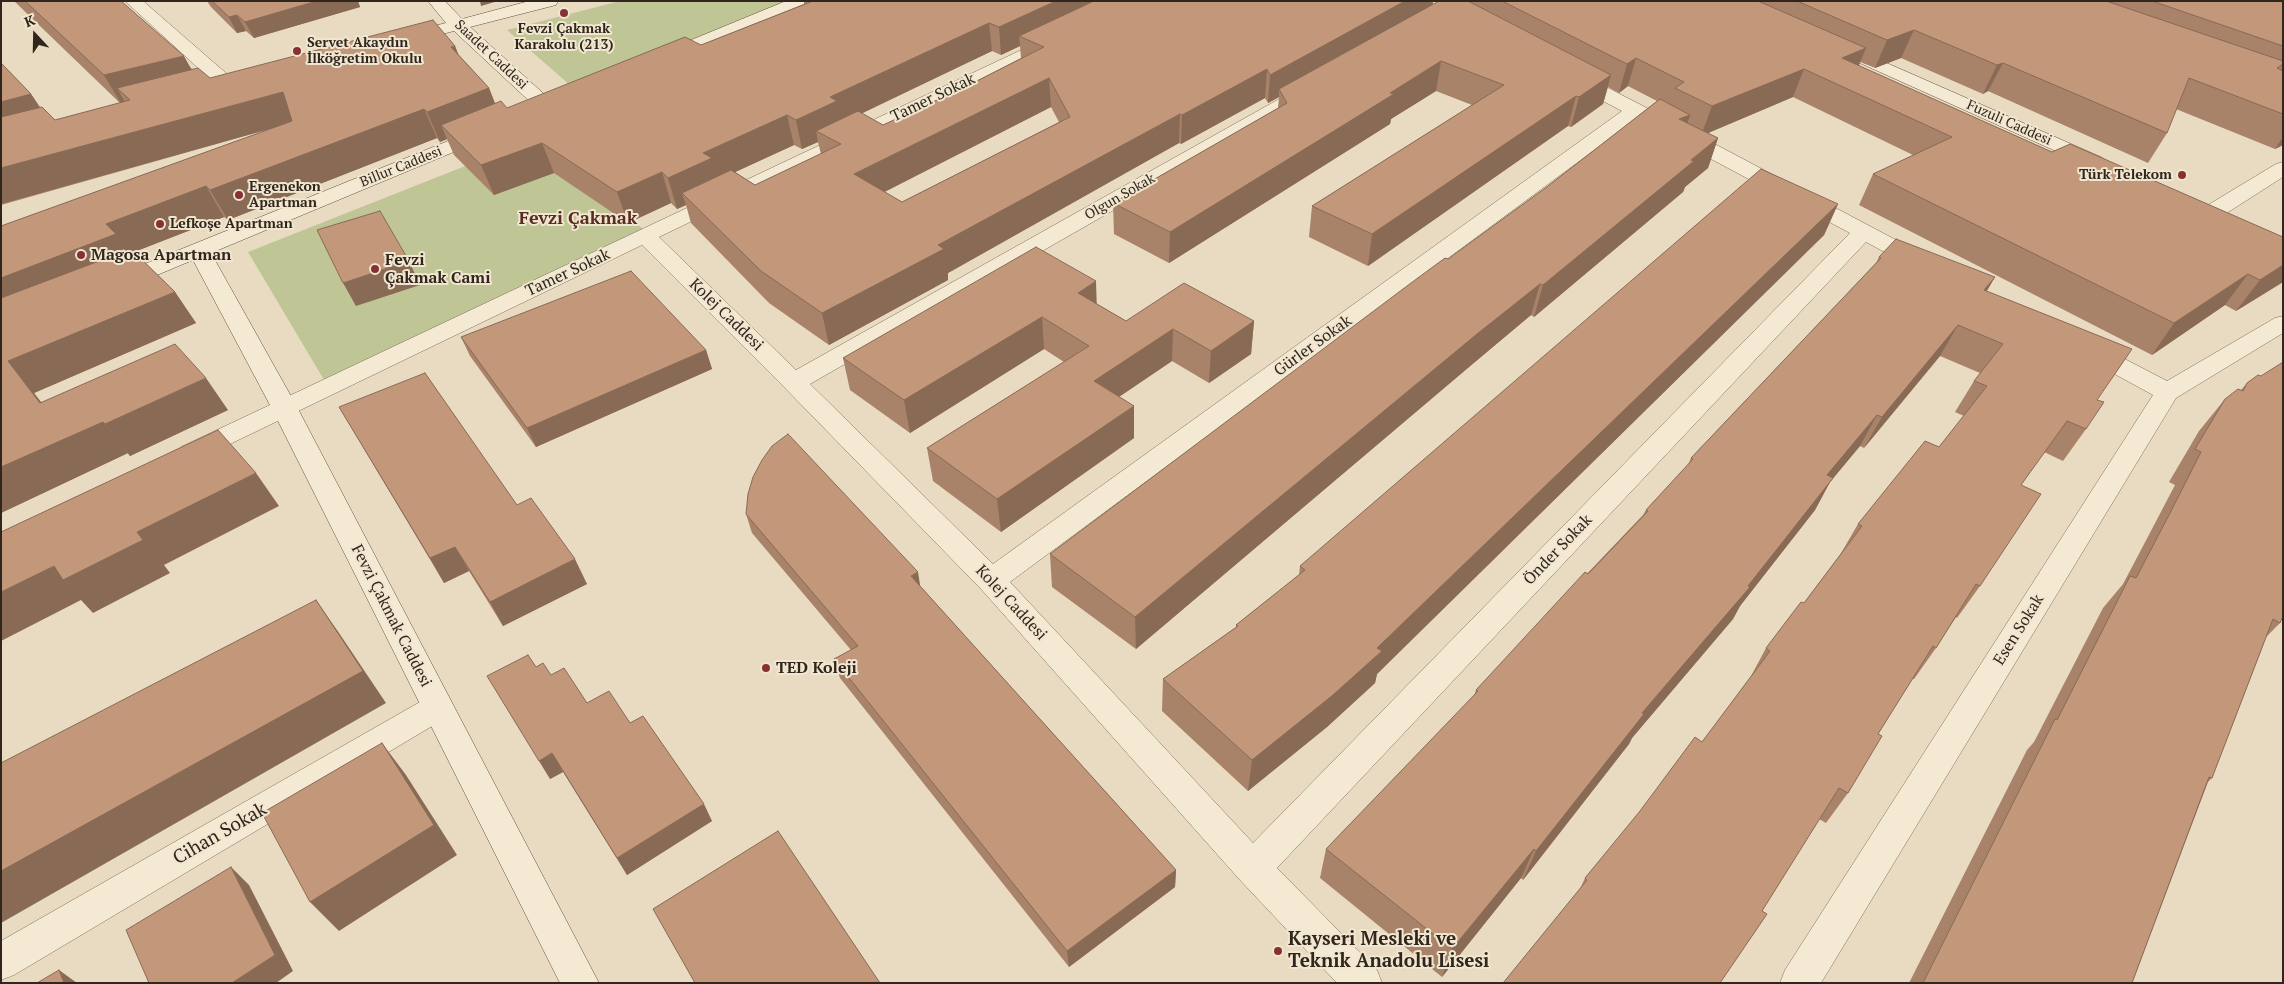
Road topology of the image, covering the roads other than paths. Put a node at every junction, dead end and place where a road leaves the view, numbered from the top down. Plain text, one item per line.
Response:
1 (133, 1) edge
2 (436, 1) edge
3 (550, 1) edge
4 (800, 1) edge
5 (458, 25) junction
6 (1071, 31) edge
7 (391, 42) edge
8 (1830, 50) edge
9 (646, 65) edge
10 (1558, 70) edge
11 (247, 80) edge
12 (1326, 80) edge
13 (228, 84) junction
14 (209, 90) edge
15 (547, 107) edge
16 (1636, 110) junction
17 (501, 126) edge
18 (2283, 168) edge
19 (2106, 175) edge
20 (2207, 218) edge
21 (1864, 232) junction
22 (646, 236) junction
23 (199, 251) junction
24 (1942, 273) edge
25 (100, 290) edge
26 (2283, 322) edge
27 (2072, 342) edge
28 (794, 382) junction
29 (2167, 392) junction
30 (284, 407) junction
31 (169, 463) edge
32 (991, 581) junction
33 (438, 707) junction
34 (1253, 868) junction
35 (1, 962) edge
36 (580, 983) edge
37 (1363, 983) edge
38 (1799, 983) edge

1 - 13 street
2 - 5 street, Saadet Caddesi
3 - 5 street
4 - 9 street
5 - 7 street
5 - 15 street, Saadet Caddesi
6 - 22 street, Tamer Sokak
8 - 19 street, Fuzuli Caddesi
10 - 16 street
11 - 13 street
12 - 28 street, Olgun Sokak
13 - 14 street
16 - 21 street
16 - 32 street, Gürler Sokak
17 - 23 street, Billur Caddesi
18 - 20 street
21 - 24 street
21 - 34 street, Önder Sokak
22 - 28 street, Kolej Caddesi
22 - 30 street, Tamer Sokak
23 - 25 street, Billur Caddesi
23 - 30 street, Fevzi Çakmak Caddesi
26 - 29 street, Esen Sokak
27 - 29 street
28 - 32 street, Kolej Caddesi
29 - 38 street, Esen Sokak
30 - 31 street, Tamer Sokak
30 - 33 street, Fevzi Çakmak Caddesi
32 - 34 street, Kolej Caddesi
33 - 35 street, Cihan Sokak
33 - 36 street, Fevzi Çakmak Caddesi
34 - 37 street, Kolej Caddesi

